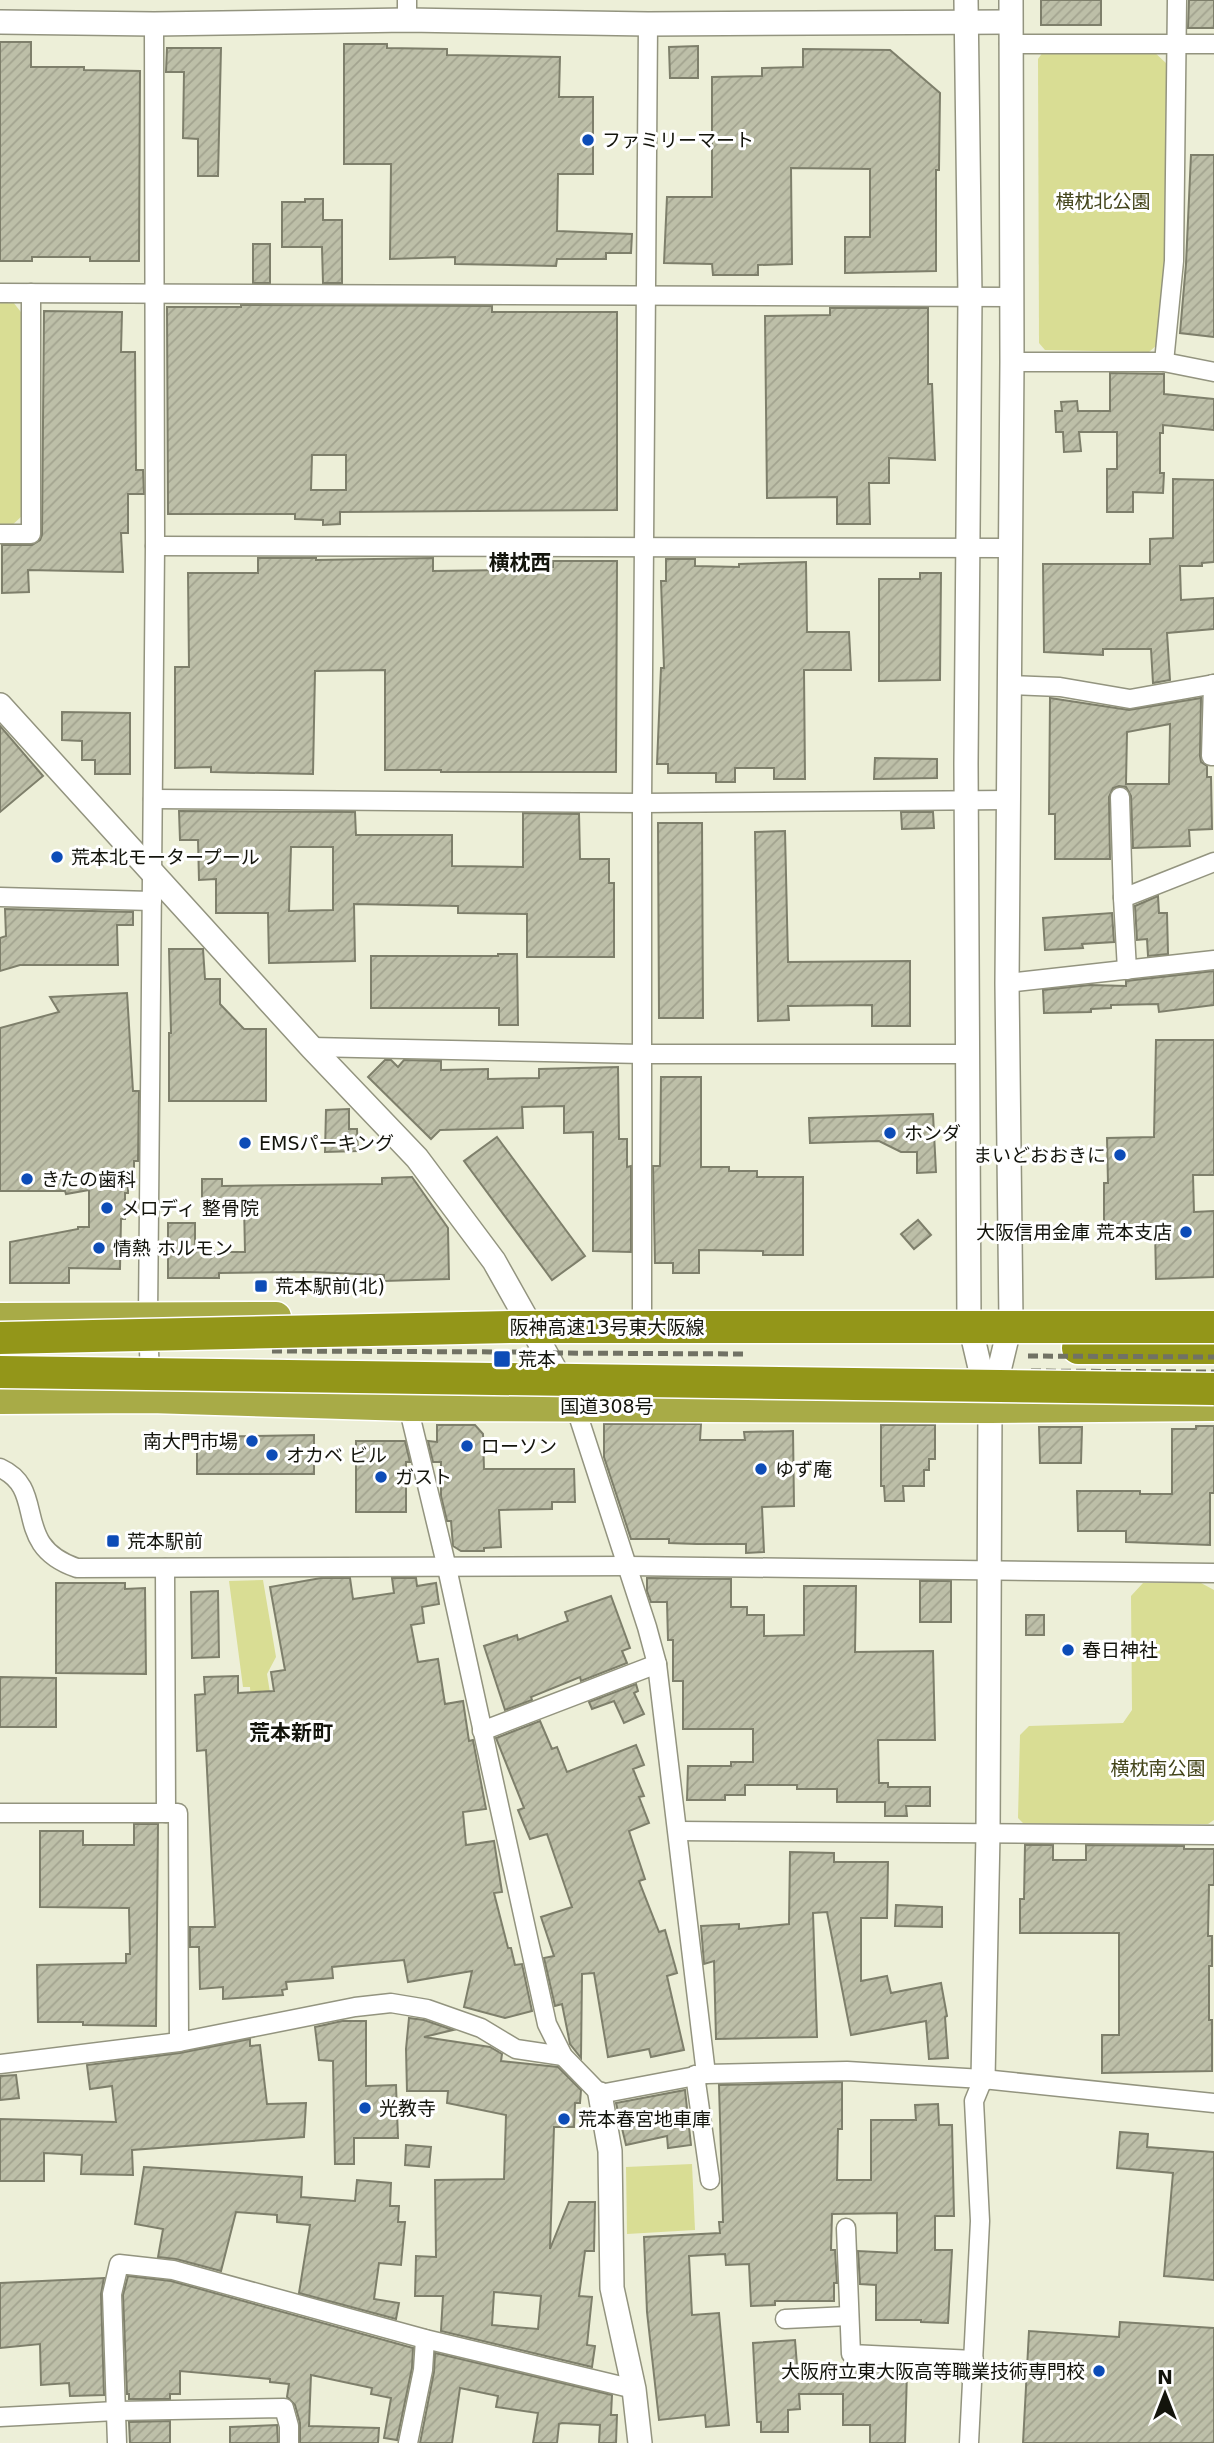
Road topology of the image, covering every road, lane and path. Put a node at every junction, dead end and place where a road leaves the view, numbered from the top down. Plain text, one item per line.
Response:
1 (1177, 0) edge
2 (407, 10) edge
3 (966, 11) edge
4 (0, 22) edge
5 (1010, 22) edge
6 (154, 24) junction
7 (648, 24) junction
8 (1177, 44) junction
9 (1214, 44) edge
10 (155, 292) junction
11 (0, 293) edge
12 (31, 293) junction
13 (646, 296) junction
14 (970, 297) junction
15 (1012, 297) junction
16 (1012, 362) junction
17 (1164, 362) junction
18 (1214, 372) edge
19 (0, 534) edge
20 (155, 546) junction
21 (645, 548) junction
22 (967, 548) junction
23 (1010, 548) junction
24 (1213, 684) edge
25 (1009, 685) junction
26 (0, 705) edge
27 (1214, 756) edge
28 (1119, 797) dead end
29 (153, 799) junction
30 (1008, 800) junction
31 (967, 801) junction
32 (642, 803) junction
33 (1214, 862) edge
34 (151, 872) junction
35 (0, 897) edge
36 (1123, 898) junction
37 (152, 901) junction
38 (1214, 960) edge
39 (1127, 970) junction
40 (1007, 983) junction
41 (311, 1048) junction
42 (643, 1054) junction
43 (968, 1054) junction
44 (148, 1317) junction
45 (525, 1317) junction
46 (0, 1318) edge
47 (642, 1318) junction
48 (1214, 1318) edge
49 (969, 1321) junction
50 (1011, 1321) junction
51 (1214, 1327) edge
52 (698, 1328) junction
53 (0, 1338) edge
54 (1214, 1349) edge
55 (1214, 1367) edge
56 (0, 1372) edge
57 (509, 1380) junction
58 (1214, 1389) edge
59 (150, 1398) junction
60 (0, 1399) edge
61 (408, 1406) junction
62 (575, 1406) junction
63 (1214, 1406) edge
64 (990, 1408) junction
65 (0, 1468) edge
66 (627, 1566) junction
67 (165, 1568) junction
68 (447, 1568) junction
69 (989, 1570) junction
70 (1214, 1573) edge
71 (657, 1664) junction
72 (482, 1731) junction
73 (0, 1813) edge
74 (166, 1813) junction
75 (678, 1831) junction
76 (988, 1834) junction
77 (1214, 1835) edge
78 (179, 2042) junction
79 (563, 2056) junction
80 (0, 2064) edge
81 (700, 2074) junction
82 (983, 2079) junction
83 (600, 2094) junction
84 (1214, 2103) edge
85 (710, 2180) dead end
86 (846, 2228) dead end
87 (849, 2316) junction
88 (785, 2319) dead end
89 (425, 2339) junction
90 (974, 2360) junction
91 (635, 2389) junction
92 (116, 2411) junction
93 (0, 2417) edge
94 (117, 2443) edge
95 (289, 2443) edge
96 (408, 2443) edge
97 (640, 2443) edge
98 (969, 2443) edge

1 - 8 street
2 - 6 street
2 - 7 street
3 - 5 street
3 - 7 street
3 - 14 street
4 - 6 street
5 - 8 street
5 - 15 street
6 - 10 street
7 - 13 street
8 - 9 street
8 - 17 street
10 - 12 street
10 - 13 street
10 - 20 street
11 - 12 street
12 - 19 street
13 - 14 street
13 - 21 street
14 - 15 street
14 - 22 street
15 - 16 street
16 - 17 street
16 - 23 street
17 - 18 street
20 - 21 street
20 - 29 street
21 - 22 street
21 - 32 street
22 - 23 street
22 - 31 street
23 - 25 street
24 - 25 street
24 - 27 street
25 - 30 street
26 - 34 street
28 - 36 street
29 - 32 street
29 - 34 street
30 - 31 street
30 - 40 street
31 - 32 street
31 - 43 street
32 - 42 street
33 - 36 street
34 - 37 street
34 - 41 street
35 - 37 street
36 - 39 street
37 - 44 street
38 - 39 street
39 - 40 street
40 - 50 street
41 - 42 street
41 - 45 street
42 - 43 street
42 - 47 street
43 - 49 street
44 - 45 highway
44 - 46 highway
44 - 59 street
45 - 47 highway
45 - 62 street
47 - 49 highway
48 - 50 highway
49 - 50 highway
49 - 64 street
50 - 64 street
51 - 52 highway, 阪神高速13号東大阪線, bridge
52 - 53 highway, 阪神高速13号東大阪線, bridge
52 - 54 highway, bridge
55 - 57 highway, bridge
56 - 57 highway, bridge
57 - 58 highway, bridge
59 - 60 highway, 国道308号
59 - 61 highway, 国道308号
61 - 62 highway, 国道308号
61 - 68 street
62 - 64 highway, 国道308号
62 - 66 street
63 - 64 highway, 国道308号
64 - 69 street
65 - 67 street
66 - 68 street
66 - 69 street
66 - 71 street
67 - 68 street
67 - 74 street
68 - 72 street
69 - 70 street
69 - 76 street
71 - 72 street
71 - 75 street
72 - 79 street
73 - 74 street
74 - 78 street
75 - 76 street
75 - 81 street
76 - 77 street
76 - 82 street
78 - 79 street
78 - 80 street
79 - 83 street
81 - 82 street
81 - 83 street
81 - 85 street
82 - 84 street
82 - 90 street
83 - 91 street
86 - 87 street
87 - 88 street
87 - 90 street
89 - 91 street
89 - 92 street
89 - 96 street
90 - 98 street
91 - 97 street
92 - 93 street
92 - 94 street
92 - 95 street

